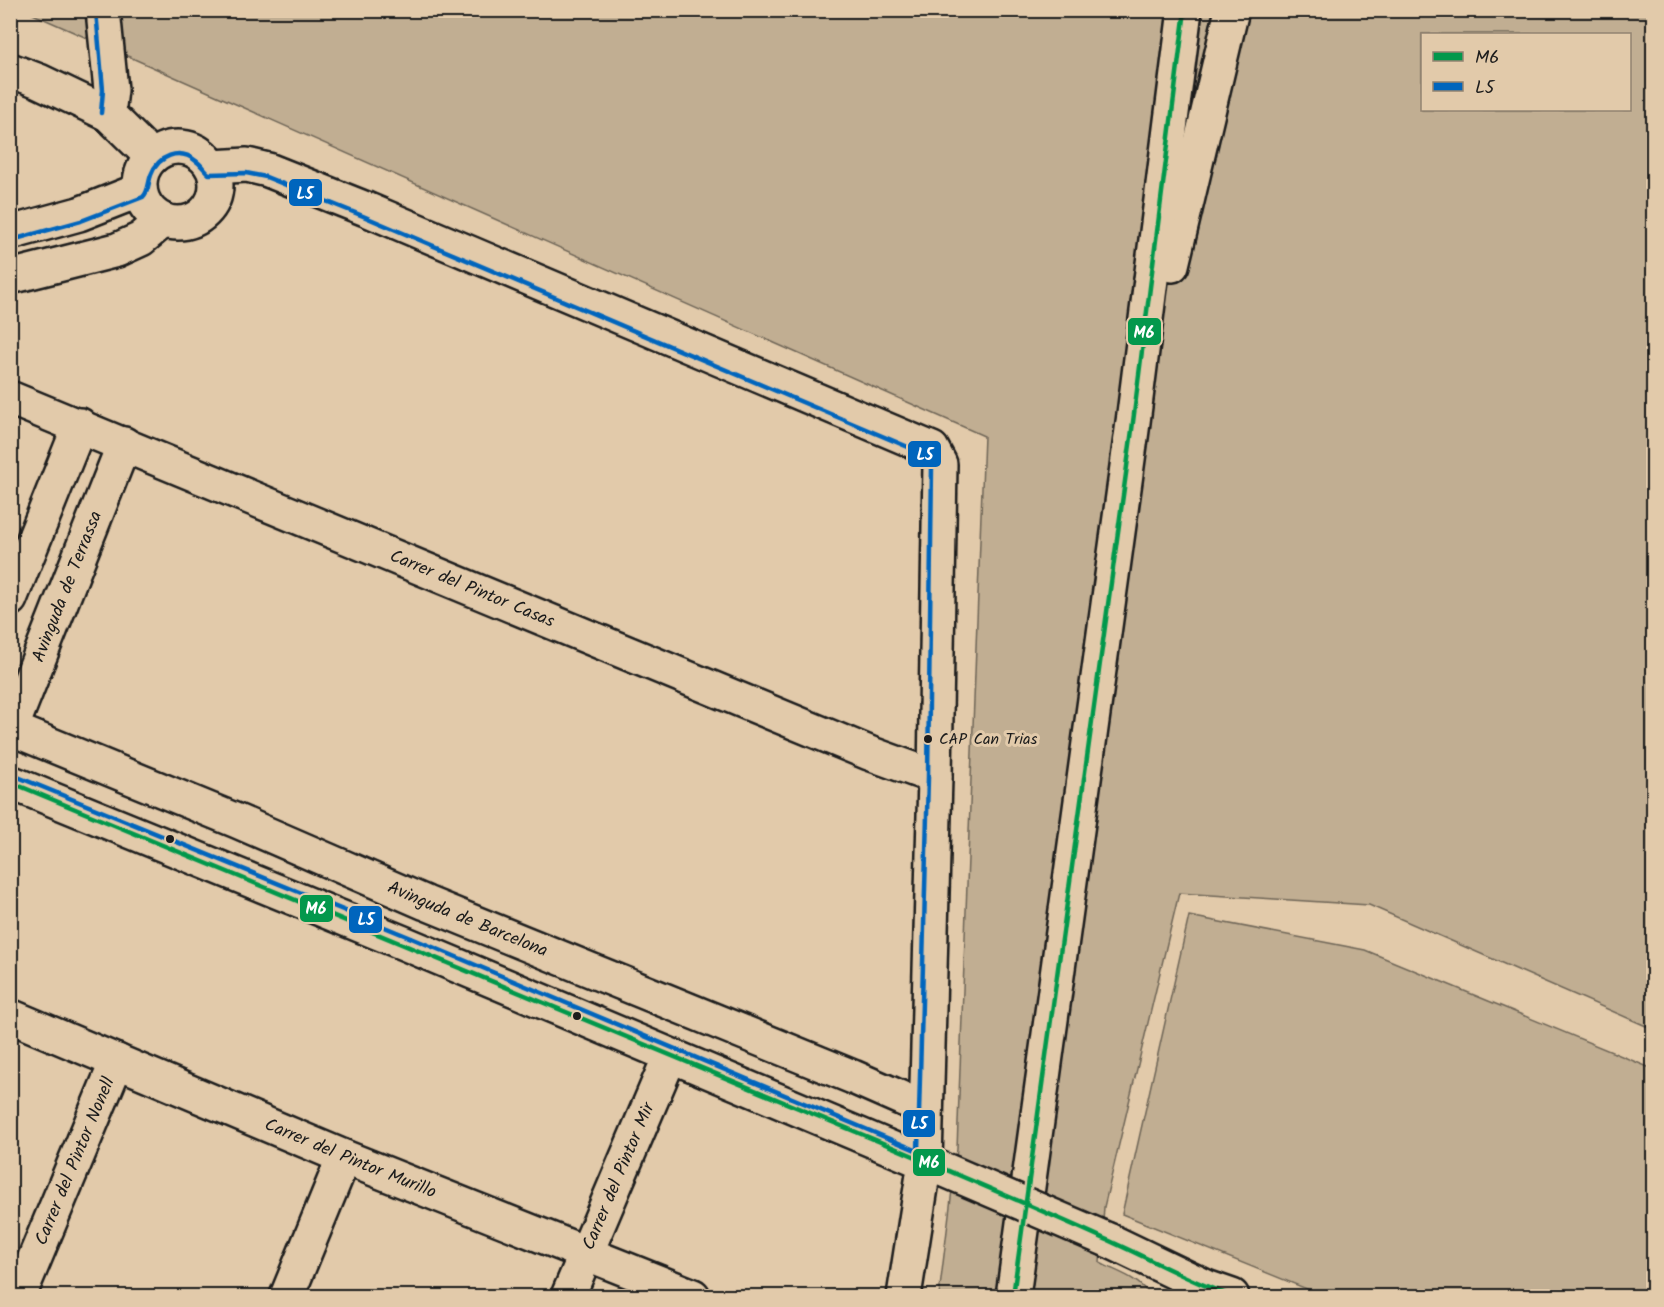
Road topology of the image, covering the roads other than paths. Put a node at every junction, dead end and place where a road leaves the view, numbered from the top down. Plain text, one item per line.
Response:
1 (103, 10) edge
2 (1185, 10) edge
3 (1232, 10) edge
4 (10, 70) edge
5 (108, 114) junction
6 (152, 157) junction
7 (212, 168) junction
8 (140, 190) junction
9 (165, 221) junction
10 (10, 233) edge
11 (10, 277) edge
12 (10, 398) edge
13 (80, 425) junction
14 (1132, 430) junction
15 (124, 444) junction
16 (10, 599) edge
17 (11, 729) edge
18 (935, 777) junction
19 (10, 782) edge
20 (10, 1016) edge
21 (670, 1056) junction
22 (117, 1061) junction
23 (926, 1109) junction
24 (344, 1157) junction
25 (935, 1166) junction
26 (586, 1254) junction
27 (1214, 1293) edge
28 (20, 1296) edge
29 (287, 1296) edge
30 (568, 1296) edge
31 (693, 1296) edge
32 (904, 1296) edge
33 (1013, 1296) edge

1 - 5 street
2 - 14 street
3 - 14 street
4 - 5 street
5 - 6 street
6 - 7 street
6 - 8 street
7 - 9 street
7 - 18 street
8 - 9 street
8 - 10 street
9 - 11 street
12 - 13 street, Carrer del Pintor Casas
13 - 15 street, Carrer del Pintor Casas
13 - 16 street
14 - 33 street
15 - 17 street, Avinguda de Terrassa
15 - 18 street, Carrer del Pintor Casas
17 - 23 street, Avinguda de Barcelona
18 - 23 street
19 - 21 street
20 - 22 street, Carrer del Pintor Murillo
21 - 25 street
21 - 26 street, Carrer del Pintor Mir
22 - 24 street, Carrer del Pintor Murillo
22 - 28 street, Carrer del Pintor Nonell
23 - 25 street
24 - 26 street, Carrer del Pintor Murillo
24 - 29 street
25 - 27 street, bridge
25 - 32 street
26 - 30 street, Carrer del Pintor Mir
26 - 31 street, Carrer del Pintor Murillo

